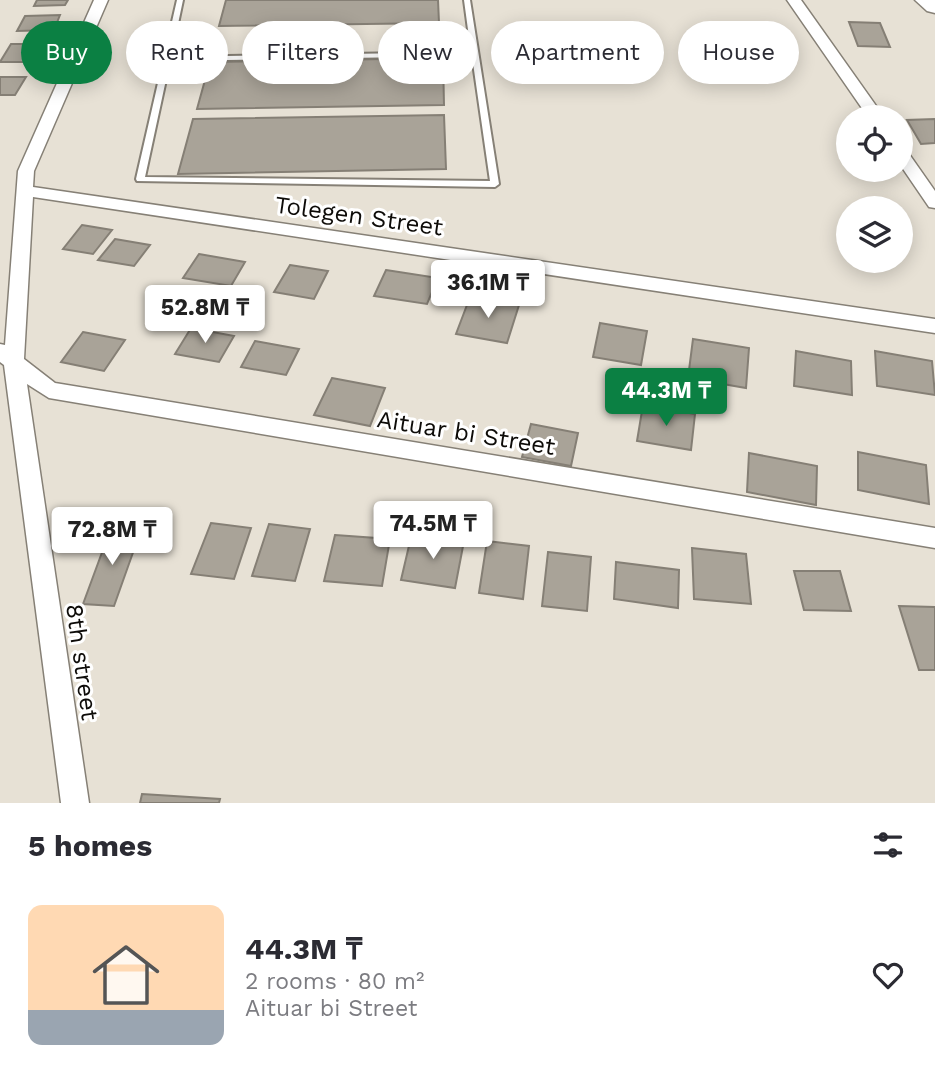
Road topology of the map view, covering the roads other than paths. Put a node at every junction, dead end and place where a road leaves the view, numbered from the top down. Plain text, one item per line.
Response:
1 (102, 0) edge
2 (180, 0) edge
3 (467, 0) edge
4 (794, 0) edge
5 (926, 0) edge
6 (935, 6) edge
7 (175, 21) edge
8 (470, 21) edge
9 (378, 56) edge
10 (228, 58) edge
11 (477, 67) edge
12 (161, 84) edge
13 (868, 105) edge
14 (913, 171) edge
15 (25, 191) junction
16 (935, 203) edge
17 (935, 326) edge
18 (7, 357) edge
19 (935, 538) edge
20 (75, 803) edge

1 - 15 street, 8th street
2 - 7 lane
3 - 8 lane
4 - 13 street
5 - 6 highway
9 - 10 lane
11 - 12 lane
14 - 16 street
15 - 17 street, Tolegen Street
15 - 18 street, 8th street
18 - 19 street, Aituar bi Street
18 - 20 street, 8th street

